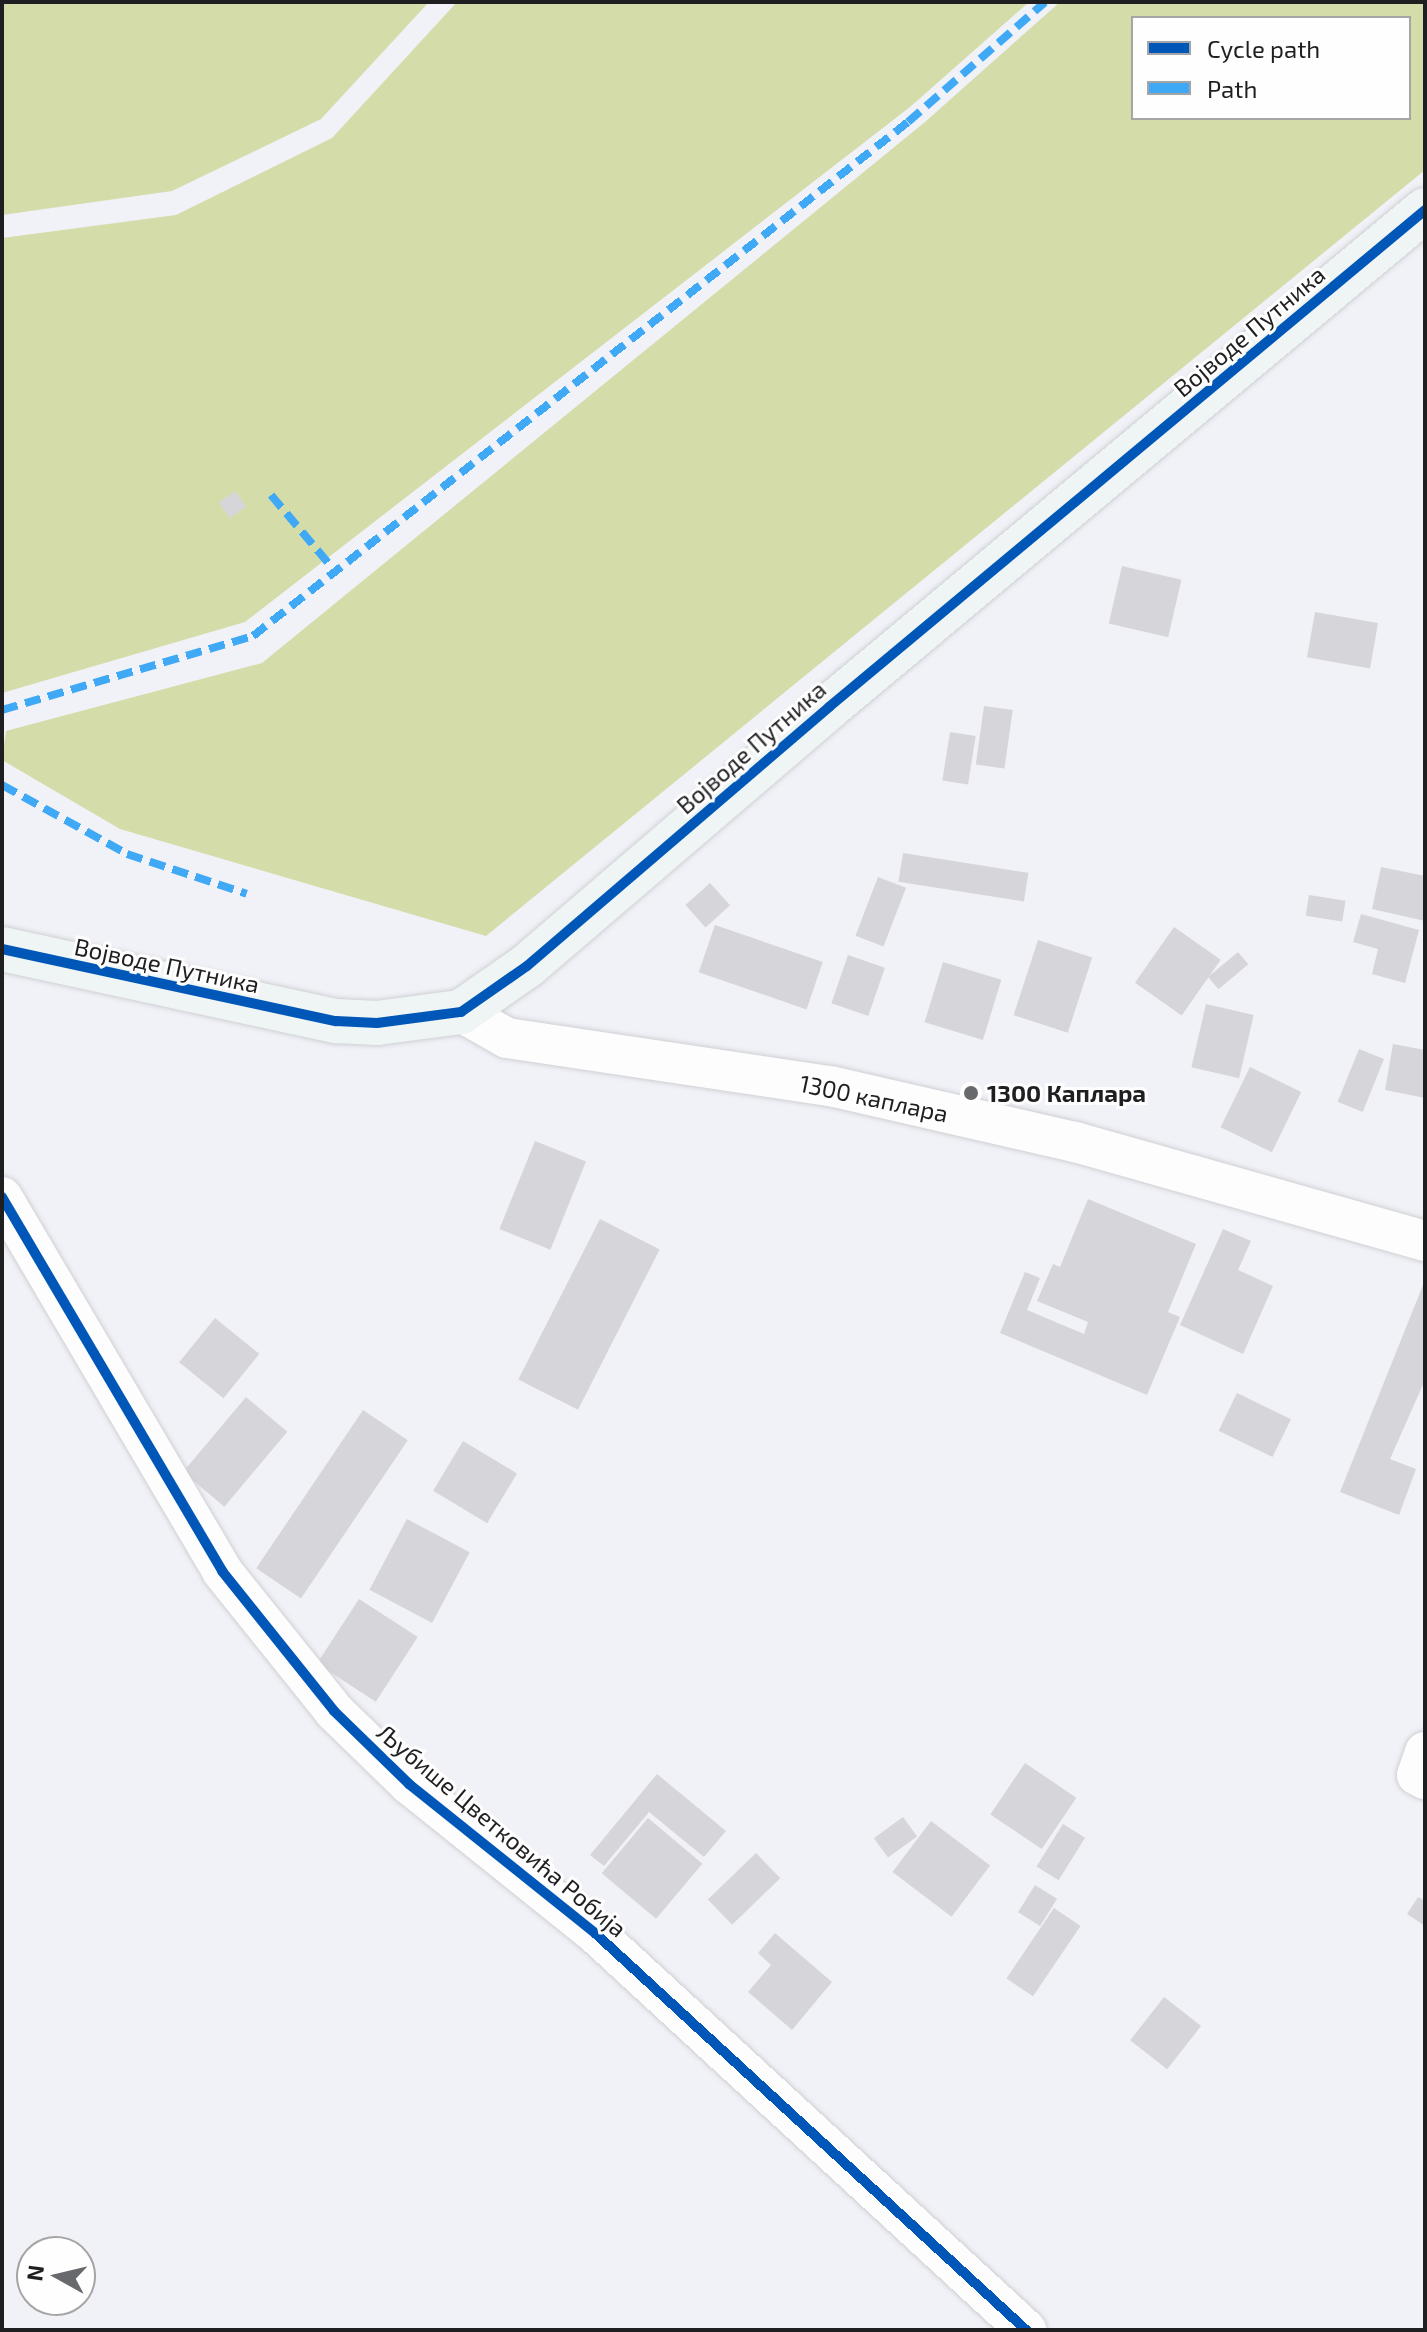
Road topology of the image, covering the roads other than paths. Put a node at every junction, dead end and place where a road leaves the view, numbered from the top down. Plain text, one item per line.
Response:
1 (1425, 210) edge
2 (2, 949) edge
3 (461, 1012) junction
4 (2, 1197) edge
5 (1425, 1241) edge
6 (1425, 1752) edge
7 (1425, 1779) edge
8 (1026, 2330) edge

1 - 3 street, Војводе Путника
2 - 3 street, Војводе Путника
3 - 5 street, 1300 каплара
4 - 8 street, Љубише Цветковића Робија
6 - 7 street

